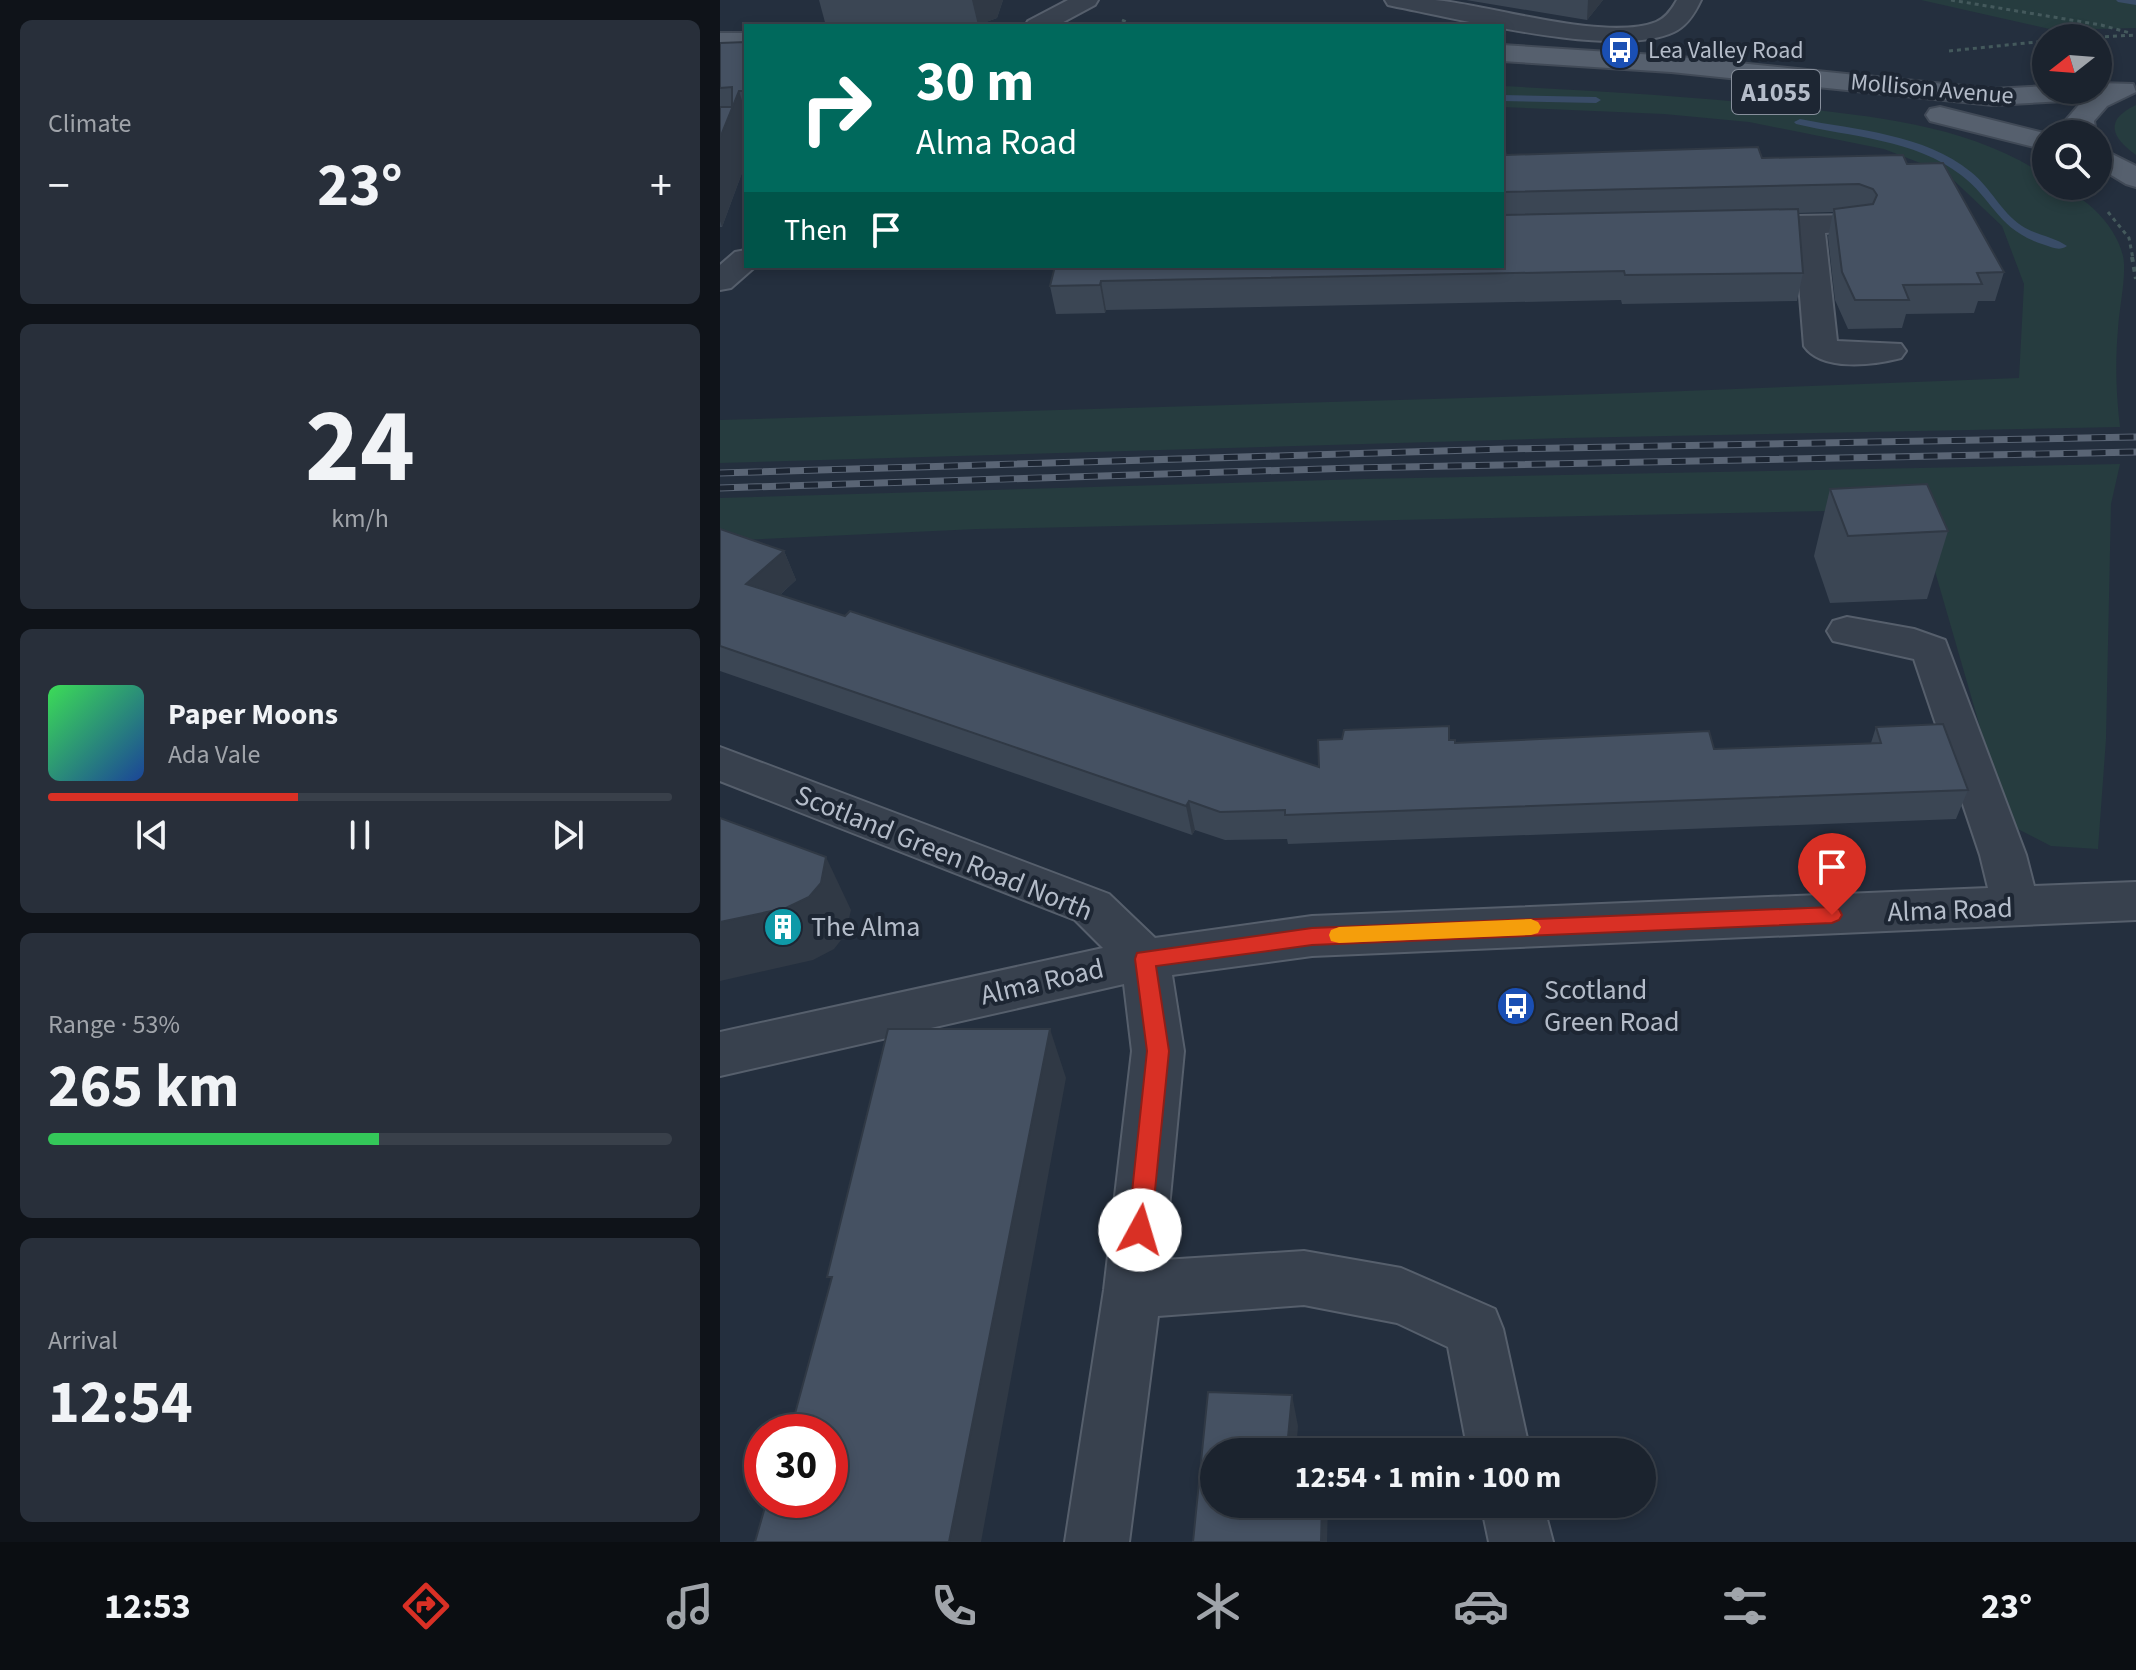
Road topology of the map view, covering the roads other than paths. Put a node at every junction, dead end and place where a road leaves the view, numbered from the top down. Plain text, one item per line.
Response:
1 (1397, 0) edge
2 (1689, 0) edge
3 (1085, 1) edge
4 (1041, 24) edge
5 (1095, 24) edge
6 (720, 41) edge
7 (744, 41) edge
8 (1504, 53) edge
9 (720, 60) edge
10 (744, 60) edge
11 (1504, 73) edge
12 (2130, 89) edge
13 (2080, 120) edge
14 (2032, 138) edge
15 (2112, 164) edge
16 (2136, 178) edge
17 (1853, 224) edge
18 (1809, 225) junction
19 (1717, 227) edge
20 (744, 261) edge
21 (720, 281) edge
22 (1889, 351) dead end
23 (1847, 631) dead end
24 (720, 763) edge
25 (2136, 901) edge
26 (2016, 907) junction
27 (1145, 959) junction
28 (720, 1054) edge
29 (1133, 1290) junction
30 (1496, 1438) edge
31 (1515, 1518) edge
32 (1097, 1542) edge
33 (1521, 1542) edge

1 - 2 street
3 - 4 street
3 - 5 street
6 - 7 main road
8 - 12 main road, Mollison Avenue / A1055
9 - 10 main road
11 - 14 main road, Mollison Avenue / A1055
12 - 13 main road
15 - 16 main road
17 - 18 street
18 - 19 street
18 - 22 street
20 - 21 street
23 - 26 street
24 - 27 street, Scotland Green Road North
25 - 26 street, Alma Road
26 - 27 street, Alma Road
27 - 28 street, Alma Road
27 - 29 street
29 - 30 street
29 - 32 street
31 - 33 street

